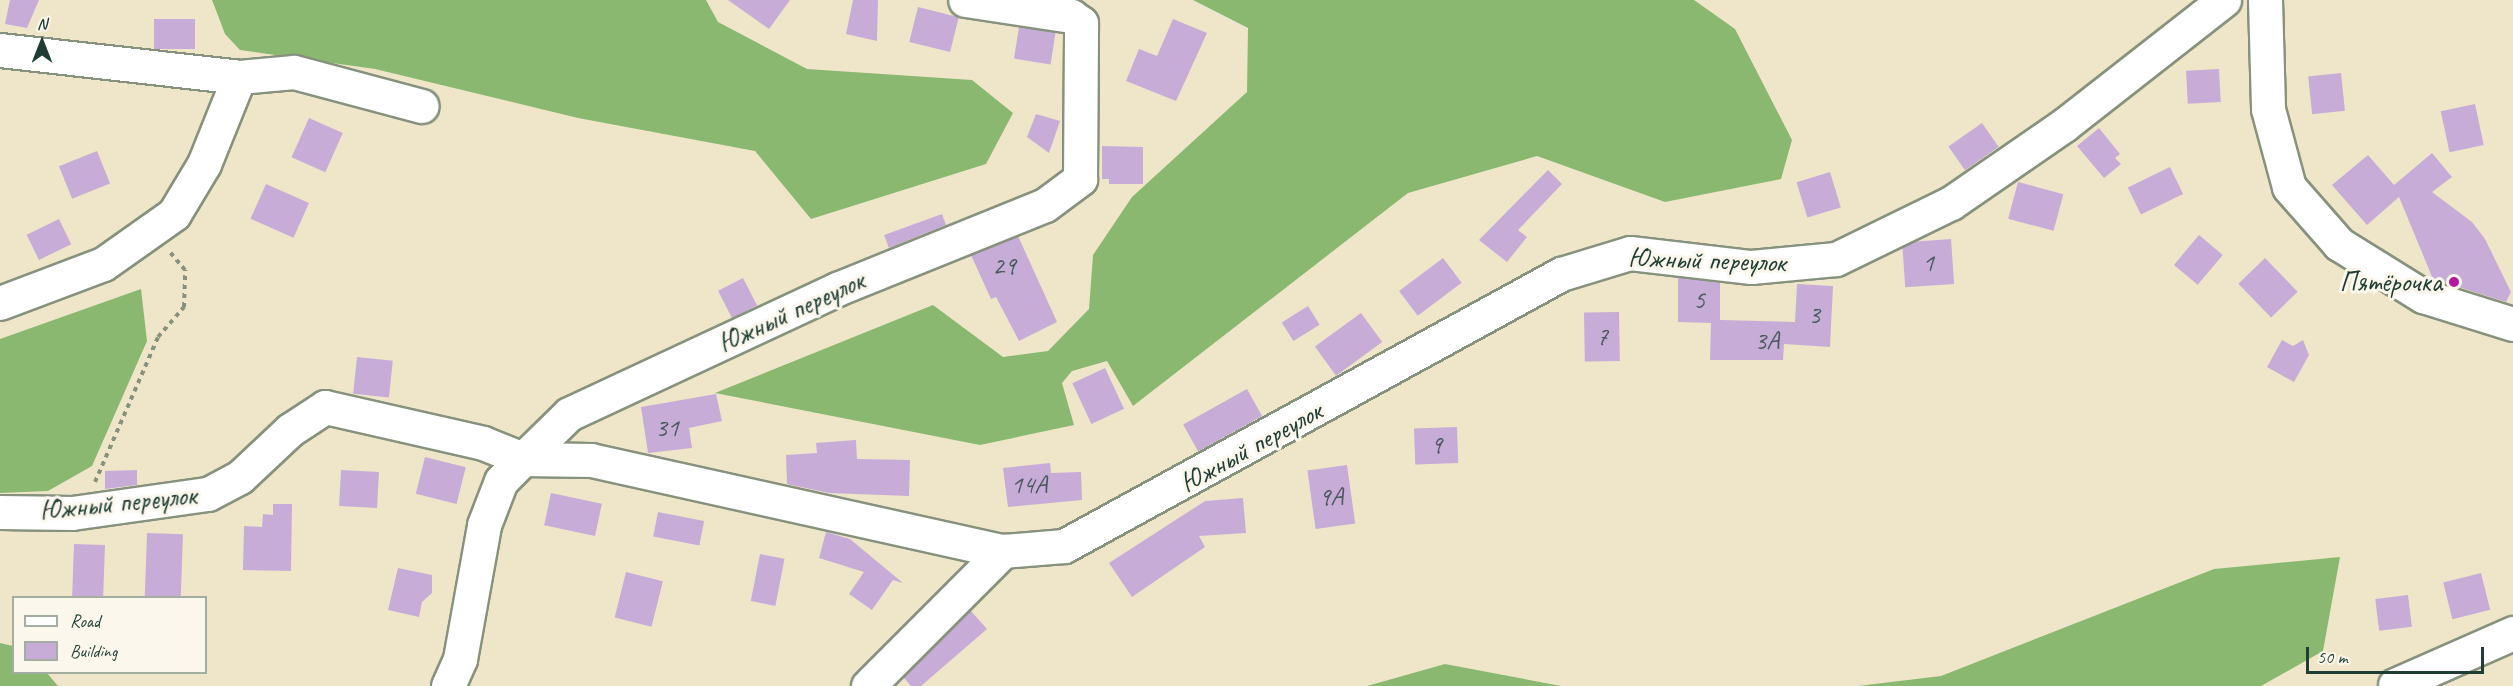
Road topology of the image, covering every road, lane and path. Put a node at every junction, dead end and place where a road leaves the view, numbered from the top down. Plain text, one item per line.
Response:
1 (965, 0) edge
2 (2224, 0) edge
3 (2265, 0) edge
4 (0, 50) edge
5 (230, 77) junction
6 (422, 106) dead end
7 (153, 232) junction
8 (0, 303) edge
9 (2513, 324) edge
10 (523, 459) junction
11 (0, 512) edge
12 (72, 513) junction
13 (1002, 550) junction
14 (2513, 633) edge
15 (2395, 685) edge
16 (448, 686) edge
17 (868, 686) edge

1 - 10 street, Южный переулок
2 - 13 street, Южный переулок
3 - 9 street
4 - 5 street
5 - 6 street
5 - 7 street
7 - 8 street
7 - 12 path
10 - 12 street, Южный переулок
10 - 13 street, Южный переулок
10 - 16 street, Южный переулок
11 - 12 street, Южный переулок
13 - 17 street
14 - 15 street

